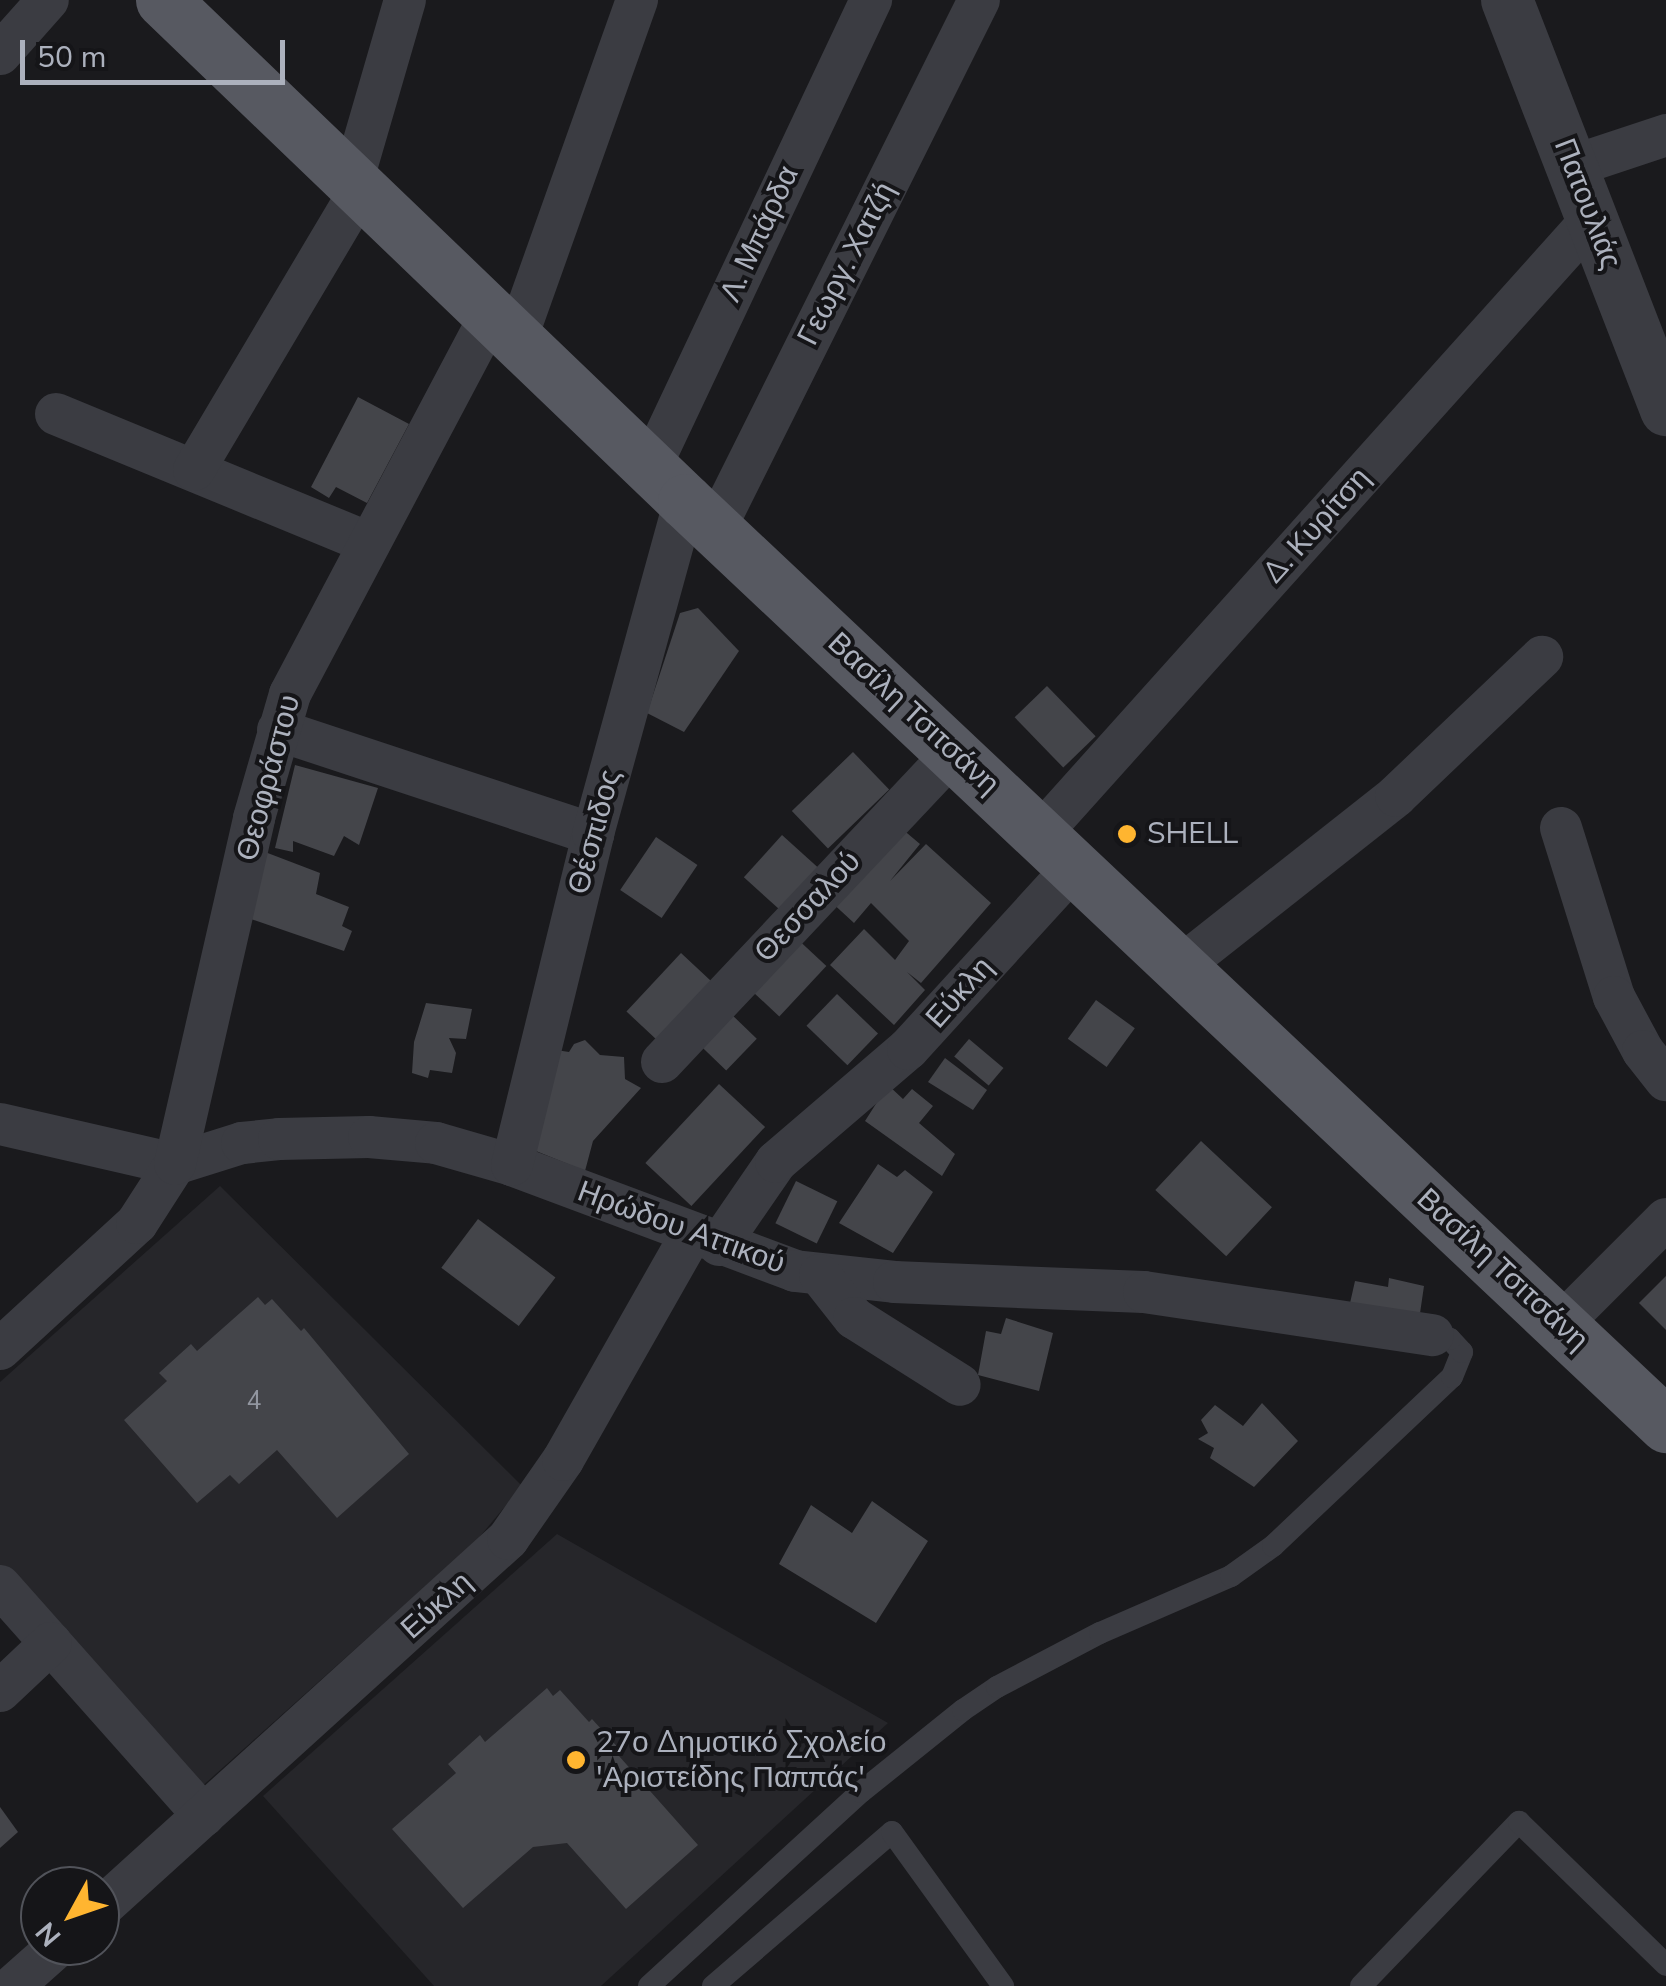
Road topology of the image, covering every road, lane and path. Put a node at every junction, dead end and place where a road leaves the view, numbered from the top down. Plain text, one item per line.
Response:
1 (48, 0) edge
2 (163, 0) edge
3 (405, 0) edge
4 (638, 0) edge
5 (871, 0) edge
6 (980, 0) edge
7 (1507, 0) edge
8 (0, 54) edge
9 (1666, 135) edge
10 (1572, 166) junction
11 (357, 183) junction
12 (1593, 218) junction
13 (504, 325) junction
14 (1651, 328) edge
15 (1666, 410) edge
16 (56, 414) dead end
17 (194, 470) junction
18 (683, 499) junction
19 (369, 543) junction
20 (1542, 657) dead end
21 (278, 730) junction
22 (954, 752) junction
23 (1561, 828) dead end
24 (594, 834) junction
25 (1058, 849) junction
26 (1181, 966) junction
27 (662, 1062) dead end
28 (1666, 1080) edge
29 (0, 1124) edge
30 (175, 1164) junction
31 (512, 1165) junction
32 (1666, 1218) edge
33 (705, 1240) junction
34 (820, 1275) junction
35 (1560, 1325) junction
36 (1433, 1335) joint
37 (0, 1349) edge
38 (960, 1385) dead end
39 (1666, 1425) edge
40 (0, 1586) edge
41 (52, 1644) junction
42 (0, 1692) edge
43 (204, 1816) junction
44 (120, 1890) edge
45 (36, 1966) edge
46 (1666, 1966) edge
47 (13, 1986) edge
48 (650, 1986) edge
49 (713, 1986) edge
50 (1003, 1986) edge
51 (1361, 1986) edge

1 - 8 street
2 - 11 main road, Βασίλη Τσιτσάνη
3 - 11 street
4 - 13 street, Θεοφράστου
5 - 18 street, Λ. Μπάρδα
6 - 18 street, Γεωργ. Χατζή
7 - 10 street, Πατουλιάς
9 - 10 street
10 - 12 street, Πατουλιάς
11 - 13 main road, Βασίλη Τσιτσάνη
11 - 17 street
12 - 14 street, Πατουλιάς
12 - 25 street, Δ. Κυρίτση
13 - 18 main road, Βασίλη Τσιτσάνη
13 - 19 street, Θεοφράστου
14 - 15 street, Πατουλιάς
16 - 17 street
17 - 19 street
18 - 22 main road, Βασίλη Τσιτσάνη
18 - 24 street, Θέσπιδος
19 - 21 street, Θεοφράστου
20 - 26 street
21 - 24 street
21 - 30 street, Θεοφράστου
22 - 25 main road, Βασίλη Τσιτσάνη
22 - 27 street, Θεσσαλού
23 - 28 street
24 - 31 street, Θέσπιδος
25 - 26 main road, Βασίλη Τσιτσάνη
25 - 33 street, Εύκλη
26 - 35 main road, Βασίλη Τσιτσάνη
29 - 30 street
30 - 31 street, Ηρώδου Αττικού
30 - 37 street, Θεοφράστου
31 - 33 street, Ηρώδου Αττικού
32 - 35 street
33 - 34 street, Ηρώδου Αττικού
33 - 43 street, Εύκλη
34 - 36 street, Ηρώδου Αττικού
34 - 38 street
35 - 39 main road, Βασίλη Τσιτσάνη
36 - 48 lane
40 - 41 street
41 - 42 street
41 - 43 street
43 - 44 street, Εύκλη
45 - 47 street
46 - 51 lane
49 - 50 lane

